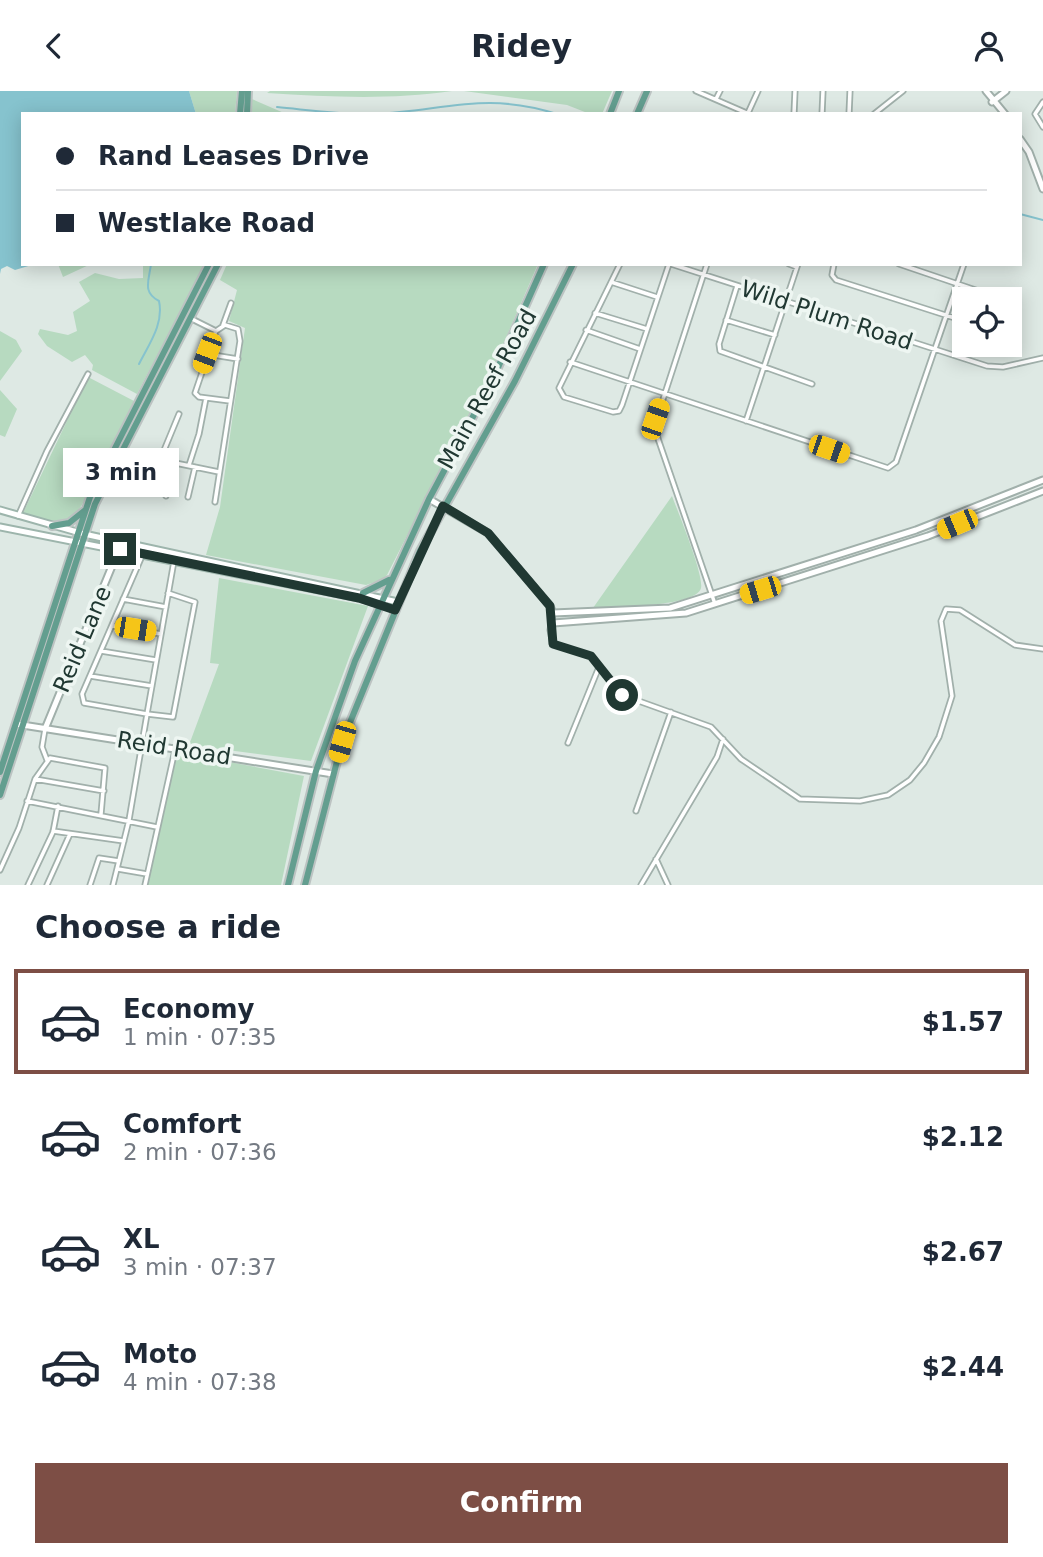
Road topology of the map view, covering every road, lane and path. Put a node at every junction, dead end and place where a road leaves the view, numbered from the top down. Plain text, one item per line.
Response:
1 (242, 91) edge
2 (248, 91) edge
3 (620, 91) edge
4 (647, 91) edge
5 (696, 91) edge
6 (720, 91) edge
7 (758, 91) edge
8 (795, 91) edge
9 (822, 91) edge
10 (850, 91) edge
11 (903, 91) edge
12 (1006, 91) edge
13 (990, 97) edge
14 (716, 99) junction
15 (1043, 102) edge
16 (240, 112) edge
17 (247, 112) edge
18 (611, 112) edge
19 (638, 112) edge
20 (745, 112) edge
21 (750, 112) edge
22 (794, 112) edge
23 (822, 112) edge
24 (849, 112) edge
25 (877, 112) edge
26 (1001, 112) edge
27 (1043, 127) edge
28 (1022, 140) edge
29 (1022, 140) edge
30 (1043, 181) edge
31 (1043, 189) edge
32 (208, 266) edge
33 (217, 266) edge
34 (543, 266) edge
35 (572, 266) edge
36 (619, 266) edge
37 (669, 266) edge
38 (676, 266) edge
39 (706, 266) edge
40 (798, 266) edge
41 (834, 266) edge
42 (905, 266) edge
43 (963, 266) edge
44 (703, 276) junction
45 (611, 282) junction
46 (958, 283) junction
47 (737, 286) junction
48 (969, 287) edge
49 (657, 297) junction
50 (786, 301) junction
51 (231, 303) dead end
52 (595, 313) junction
53 (947, 315) junction
54 (187, 316) junction
55 (952, 317) edge
56 (726, 320) junction
57 (223, 325) junction
58 (646, 329) junction
59 (586, 330) junction
60 (216, 331) junction
61 (775, 335) junction
62 (640, 349) junction
63 (935, 349) junction
64 (207, 353) junction
65 (1043, 358) edge
66 (237, 359) junction
67 (570, 362) junction
68 (764, 368) junction
69 (88, 373) dead end
70 (630, 382) junction
71 (812, 384) dead end
72 (664, 393) junction
73 (205, 398) junction
74 (230, 401) junction
75 (179, 414) dead end
76 (746, 421) junction
77 (121, 452) junction
78 (149, 457) junction
79 (160, 460) junction
80 (172, 462) junction
81 (189, 465) junction
82 (195, 467) junction
83 (219, 472) junction
84 (1043, 480) edge
85 (140, 488) dead end
86 (1043, 491) edge
87 (166, 496) dead end
88 (188, 497) dead end
89 (429, 499) junction
90 (215, 502) dead end
91 (443, 506) junction
92 (0, 510) edge
93 (85, 510) junction
94 (18, 516) junction
95 (52, 526) junction
96 (0, 527) edge
97 (81, 533) junction
98 (79, 542) junction
99 (120, 549) junction
100 (142, 554) junction
101 (174, 561) junction
102 (391, 578) junction
103 (168, 593) junction
104 (363, 593) junction
105 (712, 596) junction
106 (382, 597) junction
107 (123, 599) junction
108 (715, 604) junction
109 (379, 605) junction
110 (396, 606) junction
111 (166, 607) junction
112 (553, 613) junction
113 (553, 623) junction
114 (112, 625) junction
115 (161, 634) junction
116 (1043, 649) edge
117 (101, 651) junction
118 (156, 660) junction
119 (599, 665) junction
120 (90, 676) junction
121 (152, 686) junction
122 (671, 712) junction
123 (147, 714) junction
124 (20, 725) junction
125 (45, 729) junction
126 (723, 739) junction
127 (142, 743) junction
128 (568, 743) dead end
129 (176, 748) junction
130 (47, 760) junction
131 (316, 771) junction
132 (0, 772) edge
133 (333, 774) junction
134 (35, 779) junction
135 (104, 791) junction
136 (0, 795) edge
137 (27, 801) junction
138 (58, 806) junction
139 (636, 811) dead end
140 (101, 814) junction
141 (129, 820) junction
142 (157, 827) dead end
143 (53, 831) junction
144 (70, 834) junction
145 (124, 841) junction
146 (656, 859) junction
147 (119, 861) junction
148 (117, 869) junction
149 (0, 870) edge
150 (147, 874) junction
151 (28, 885) edge
152 (47, 885) edge
153 (90, 885) edge
154 (113, 885) edge
155 (145, 885) edge
156 (288, 885) edge
157 (305, 885) edge
158 (640, 885) edge
159 (668, 885) edge

1 - 16 main road
2 - 17 main road
3 - 18 main road
4 - 19 main road
5 - 14 street
6 - 14 street
7 - 21 street
8 - 22 street
9 - 23 street
10 - 24 street
11 - 25 street
12 - 13 street
13 - 26 street
14 - 20 street
15 - 27 street
28 - 30 street
29 - 31 street
32 - 54 main road
33 - 54 main road
34 - 89 main road, Main Reef Road
35 - 91 main road, Main Reef Road
36 - 45 street
37 - 49 street
38 - 44 street, Wild Plum Road
39 - 44 street
40 - 50 street
41 - 53 street
42 - 46 street
43 - 46 street
44 - 47 street, Wild Plum Road
44 - 72 street
45 - 49 street
45 - 52 street
46 - 48 street
46 - 53 street
47 - 50 street, Wild Plum Road
47 - 56 street
49 - 58 street
50 - 61 street
50 - 63 street, Wild Plum Road
51 - 57 street
52 - 58 street
52 - 59 street
53 - 55 street
53 - 63 street
54 - 60 street
54 - 77 main road
54 - 93 main road
56 - 61 street
56 - 68 street
57 - 60 street
57 - 66 street
58 - 62 street
59 - 62 street
59 - 67 street
60 - 64 street
61 - 68 street
62 - 70 street
63 - 65 street, Wild Plum Road
63 - 76 street
64 - 66 street
64 - 73 street
66 - 74 street
67 - 70 street
67 - 70 street
68 - 71 street
68 - 76 street
69 - 94 street
70 - 72 street
72 - 76 street
72 - 105 street
73 - 74 street
73 - 81 street
74 - 83 street
75 - 79 street
77 - 78 street
77 - 97 main road
78 - 79 street
78 - 85 street
79 - 80 street
80 - 81 street
80 - 87 street
81 - 82 street
82 - 83 street
82 - 88 street
83 - 90 street
84 - 105 street
86 - 108 street
89 - 91 street
89 - 102 main road, Main Reef Road
91 - 110 main road, Main Reef Road
91 - 112 street
92 - 94 street
93 - 95 main road
93 - 97 main road
94 - 95 street
95 - 97 street
96 - 98 street
97 - 98 main road
97 - 104 street
98 - 99 street
98 - 124 main road
99 - 100 street
99 - 125 street, Reid Lane
100 - 101 street
100 - 107 street
101 - 103 street
101 - 109 street
102 - 104 main road
102 - 106 main road, Main Reef Road
103 - 111 street
103 - 123 street
104 - 106 street
105 - 108 street
105 - 112 street
106 - 109 main road, Main Reef Road
106 - 110 street
107 - 111 street
107 - 114 street
108 - 113 street
109 - 110 street
109 - 131 main road, Main Reef Road
110 - 133 main road, Main Reef Road
111 - 115 street
112 - 113 street
113 - 119 street
114 - 115 street
114 - 117 street
115 - 118 street
116 - 126 street
117 - 118 street
117 - 120 street
118 - 121 street
119 - 122 street
119 - 128 street
120 - 121 street
120 - 123 street
121 - 123 street
122 - 126 street
122 - 139 street
123 - 127 street
124 - 125 street, Reid Road
124 - 132 main road
124 - 136 main road
125 - 127 street, Reid Road
125 - 130 street
126 - 146 street
127 - 129 street, Reid Road
127 - 141 street
129 - 131 street, Reid Road
129 - 150 street
130 - 134 street
130 - 135 street
131 - 133 street, Reid Road
131 - 156 main road, Main Reef Road
133 - 157 main road, Main Reef Road
134 - 135 street
134 - 137 street
135 - 140 street
137 - 138 street
137 - 149 street
138 - 140 street
138 - 143 street
140 - 141 street
141 - 142 street
141 - 145 street
143 - 144 street
143 - 151 street
144 - 145 street
144 - 152 street
145 - 147 street
146 - 158 street
146 - 159 street
147 - 148 street
147 - 153 street
148 - 150 street
148 - 154 street
150 - 155 street

